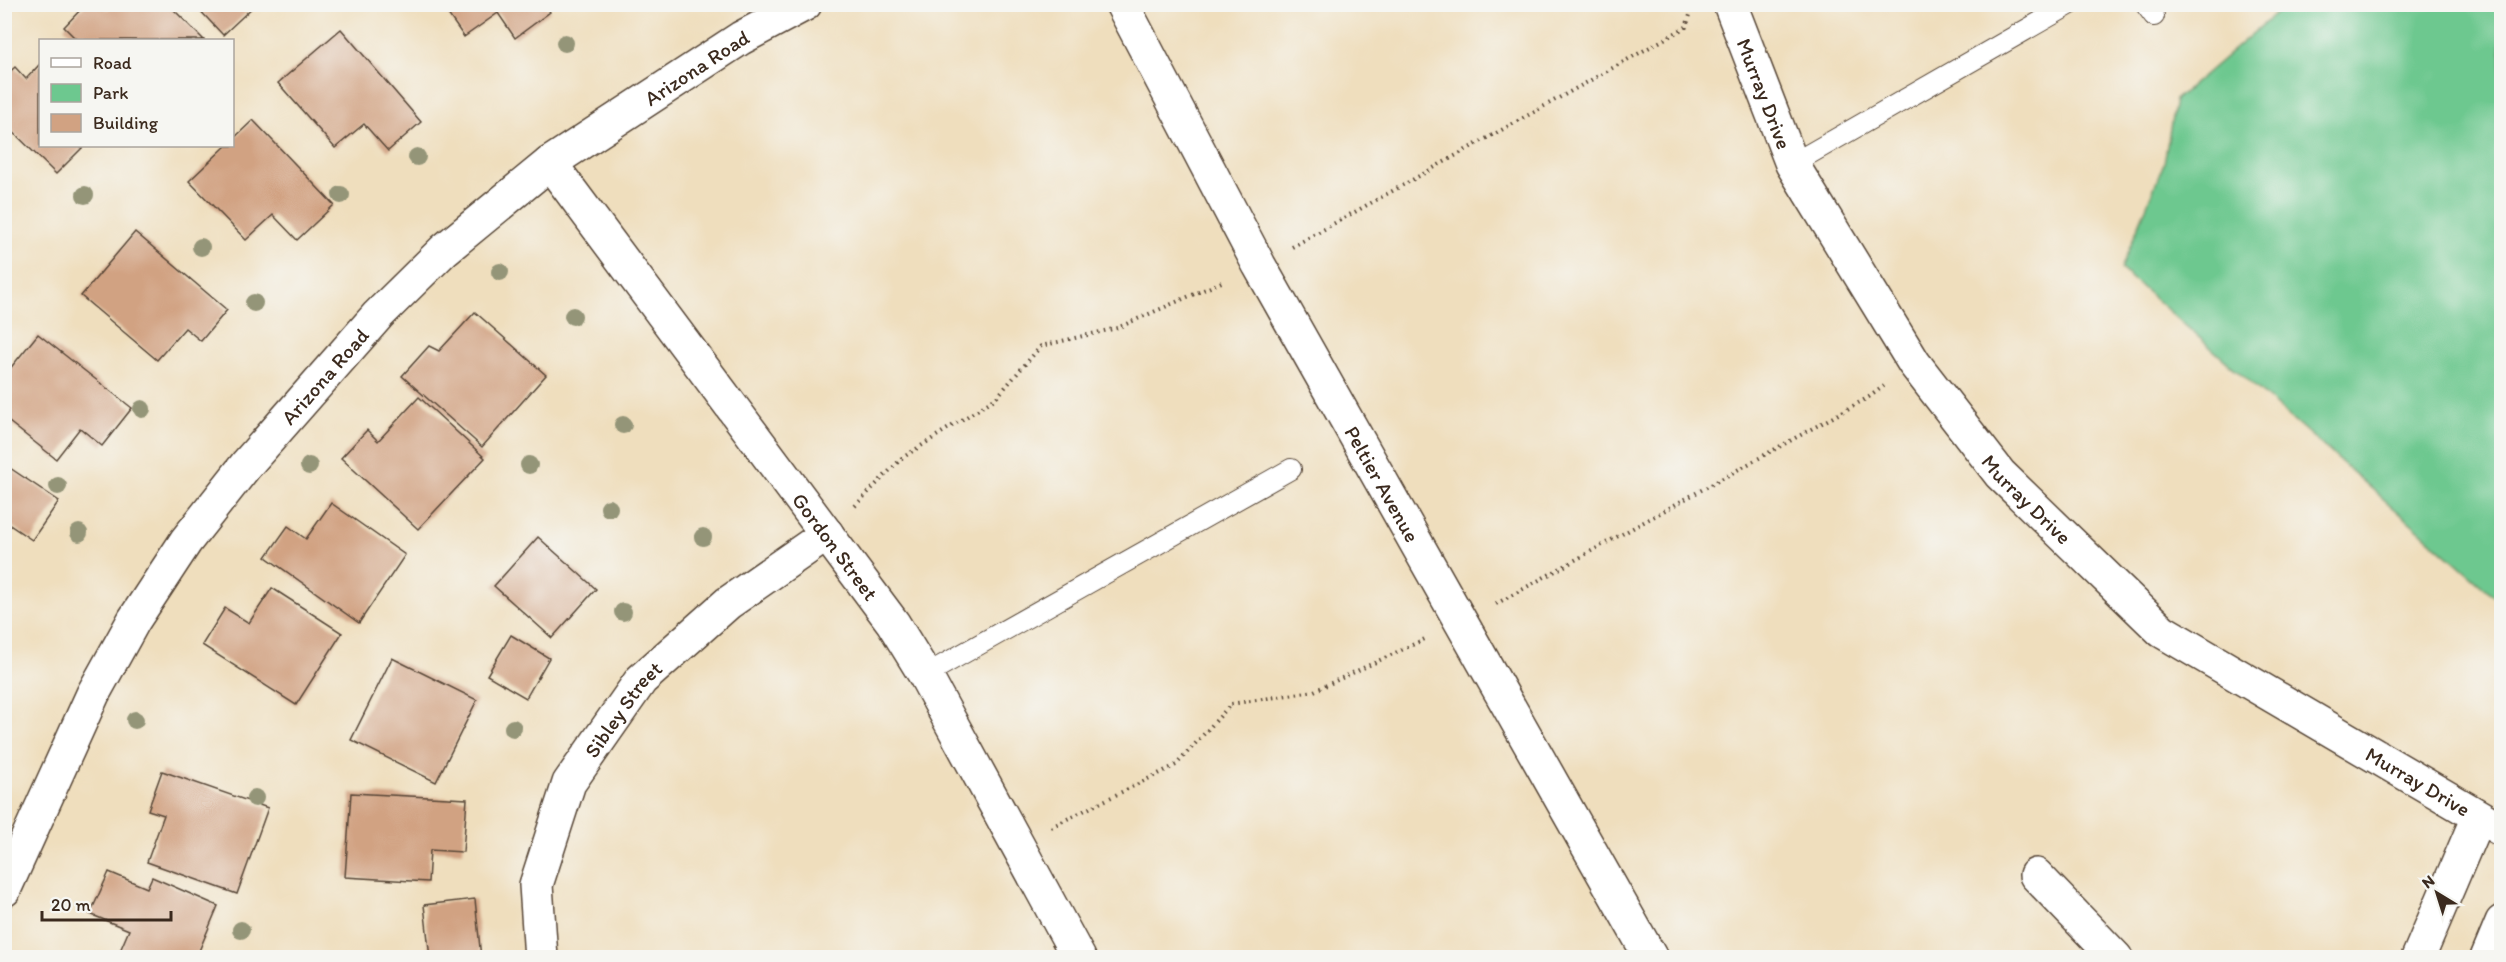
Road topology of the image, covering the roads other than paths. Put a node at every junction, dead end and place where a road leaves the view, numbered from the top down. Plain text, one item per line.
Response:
1 (805, 4) edge
2 (1122, 4) edge
3 (1730, 4) edge
4 (2071, 4) edge
5 (550, 163) junction
6 (1792, 164) junction
7 (1291, 469) dead end
8 (827, 534) junction
9 (925, 675) junction
10 (2490, 823) edge
11 (2036, 875) dead end
12 (4, 890) edge
13 (2502, 922) edge
14 (2110, 956) edge
15 (541, 957) edge
16 (1079, 957) edge
17 (1651, 957) edge
18 (2418, 957) edge
19 (2487, 957) edge

1 - 5 street, Arizona Road
2 - 17 street, Peltier Avenue
3 - 6 street, Murray Drive
4 - 6 lane
5 - 8 street, Gordon Street
5 - 12 street, Arizona Road
6 - 10 street, Murray Drive
7 - 9 lane
8 - 9 street, Gordon Street
8 - 15 street, Sibley Street
9 - 16 street, Gordon Street
10 - 18 street
11 - 14 street
13 - 19 street

